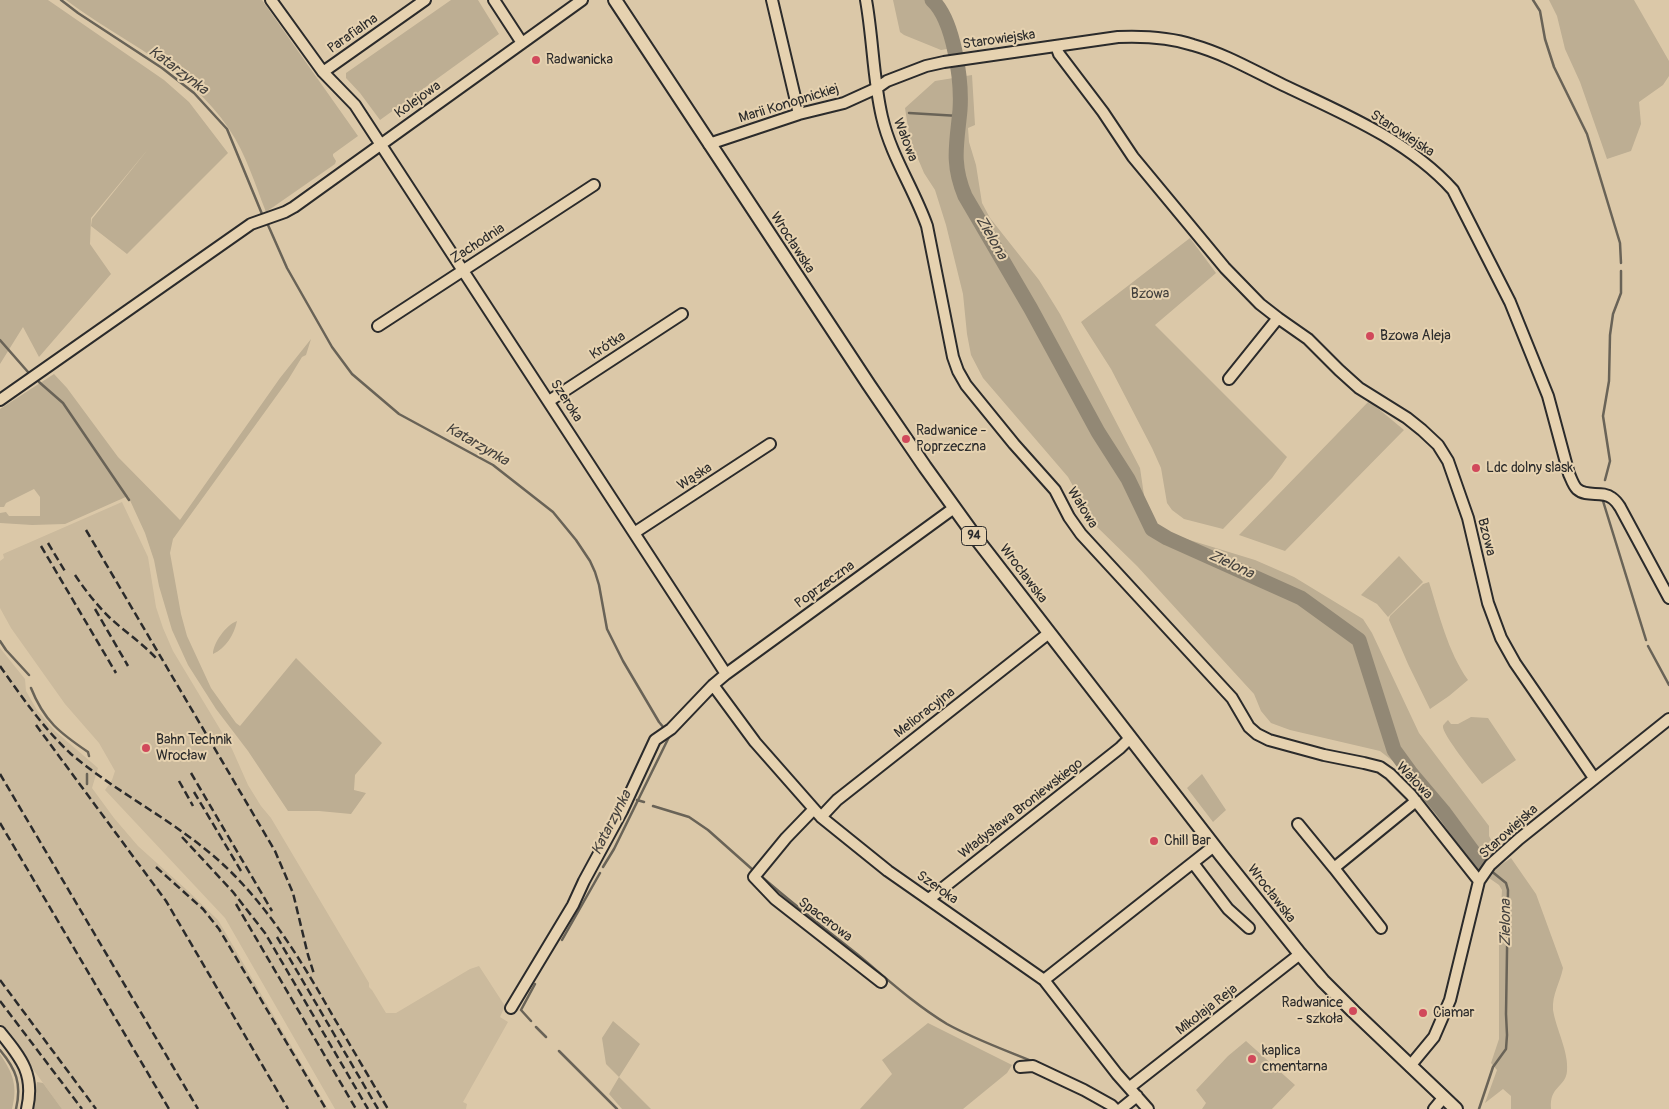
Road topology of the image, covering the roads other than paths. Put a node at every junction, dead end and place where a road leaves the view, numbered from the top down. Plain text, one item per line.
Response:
1 (272, 0) edge
2 (425, 0) edge
3 (494, 0) edge
4 (582, 0) edge
5 (614, 0) edge
6 (772, 0) edge
7 (866, 0) edge
8 (522, 43) junction
9 (1056, 46) junction
10 (323, 72) junction
11 (876, 88) junction
12 (799, 114) junction
13 (381, 144) junction
14 (709, 144) junction
15 (594, 186) dead end
16 (462, 270) junction
17 (682, 314) dead end
18 (1278, 318) junction
19 (378, 326) dead end
20 (1229, 379) dead end
21 (0, 400) edge
22 (549, 402) junction
23 (770, 444) dead end
24 (954, 508) junction
25 (634, 533) junction
26 (1669, 598) edge
27 (1049, 633) junction
28 (726, 674) junction
29 (713, 685) junction
30 (1669, 719) edge
31 (1130, 738) junction
32 (1594, 778) junction
33 (1414, 798) junction
34 (817, 813) junction
35 (1298, 824) dead end
36 (1214, 846) junction
37 (1194, 863) junction
38 (1334, 868) junction
39 (754, 878) joint
40 (1482, 878) junction
41 (929, 899) junction
42 (1249, 928) dead end
43 (1381, 928) dead end
44 (1300, 954) junction
45 (1044, 980) junction
46 (881, 982) dead end
47 (511, 1008) dead end
48 (0, 1032) edge
49 (1410, 1066) junction
50 (1020, 1067) dead end
51 (1130, 1087) junction
52 (1137, 1096) junction
53 (1444, 1098) junction
54 (27, 1109) edge
55 (1115, 1109) edge
56 (1121, 1109) edge
57 (1148, 1109) edge
58 (1434, 1109) edge
59 (1456, 1109) edge

1 - 10 street
2 - 10 street, Parafialna
3 - 8 street
4 - 8 street, Kolejowa
5 - 14 main road, Wrocławska / 94
6 - 12 street
7 - 11 street, Wałowa
8 - 13 street, Kolejowa
9 - 11 street, Starowiejska
9 - 18 street, Bzowa
9 - 26 street, Starowiejska
10 - 13 street, Parafialna
11 - 12 street, Marii Konopnickiej
11 - 33 street, Wałowa
12 - 14 street, Marii Konopnickiej
13 - 16 street, Szeroka
13 - 21 street, Kolejowa
14 - 24 main road, Wrocławska / 94
15 - 16 street, Zachodnia
16 - 19 street, Zachodnia
16 - 22 street, Szeroka
17 - 22 street, Krótka
18 - 20 street
18 - 32 street, Bzowa
22 - 25 street, Szeroka
23 - 25 street, Wąska
24 - 27 main road, Wrocławska / 94
24 - 28 street, Poprzeczna
25 - 28 street, Szeroka
27 - 31 main road, Wrocławska / 94
27 - 34 street, Melioracyjna
28 - 29 street, Poprzeczna
29 - 34 street, Szeroka
29 - 47 street, Poprzeczna
30 - 32 street, Starowiejska
31 - 36 main road, Wrocławska / 94
31 - 41 street, Władysława Broniewskiego
32 - 40 street, Starowiejska
33 - 38 street
33 - 40 street, Wałowa
34 - 39 street, Melioracyjna
34 - 41 street, Szeroka
35 - 38 street
36 - 37 street
36 - 44 main road, Wrocławska / 94
37 - 42 street
37 - 45 street
38 - 43 street
39 - 46 street, Spacerowa
40 - 49 street, Starowiejska
41 - 45 street, Szeroka
44 - 49 main road, Wrocławska / 94
44 - 51 street, Mikołaja Reja
45 - 51 street, Szeroka
48 - 54 street
49 - 53 main road, 94
50 - 55 street
51 - 52 street, Szeroka
52 - 56 street
52 - 57 street, Szeroka
53 - 58 street
53 - 59 main road, 94

